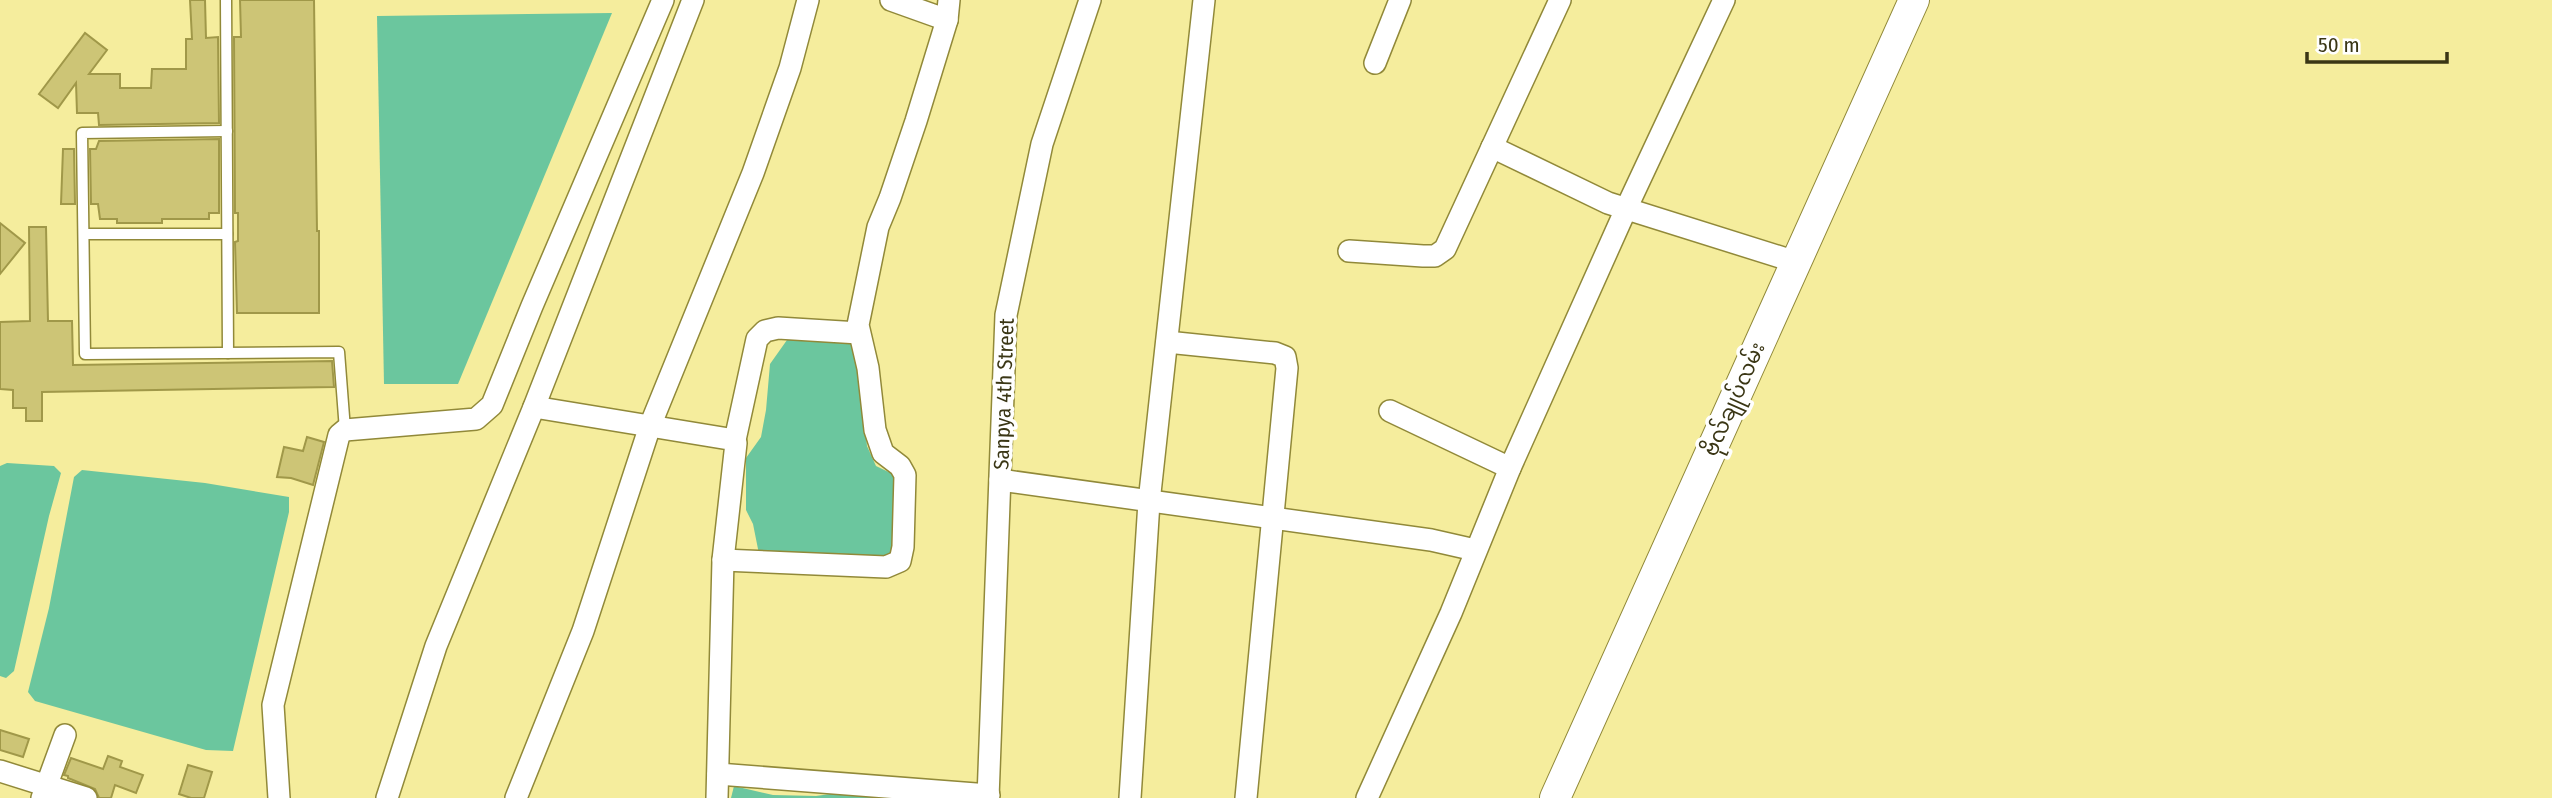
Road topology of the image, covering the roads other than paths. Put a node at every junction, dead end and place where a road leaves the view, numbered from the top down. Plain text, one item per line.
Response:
1 (226, 0) edge
2 (663, 0) edge
3 (693, 0) edge
4 (807, 0) edge
5 (891, 0) edge
6 (1090, 0) edge
7 (1204, 0) edge
8 (1399, 0) edge
9 (1560, 0) edge
10 (1724, 0) edge
11 (1914, 0) edge
12 (948, 10) edge
13 (1375, 63) dead end
14 (227, 131) junction
15 (1492, 147) junction
16 (1626, 209) junction
17 (84, 234) junction
18 (227, 234) junction
19 (1349, 251) dead end
20 (1796, 262) junction
21 (859, 332) junction
22 (1167, 342) junction
23 (229, 353) junction
24 (534, 407) junction
25 (1390, 411) dead end
26 (650, 426) junction
27 (345, 430) junction
28 (735, 440) junction
29 (1510, 468) junction
30 (1000, 480) junction
31 (1149, 499) junction
32 (1273, 516) junction
33 (1475, 550) junction
34 (723, 560) junction
35 (65, 735) dead end
36 (0, 771) edge
37 (718, 774) junction
38 (44, 792) edge
39 (988, 797) edge
40 (86, 798) edge
41 (279, 798) edge
42 (387, 798) edge
43 (516, 798) edge
44 (717, 798) edge
45 (1130, 798) edge
46 (1246, 798) edge
47 (1367, 798) edge
48 (1555, 798) edge

1 - 14 lane
2 - 27 street
3 - 24 street
4 - 26 street
5 - 12 street
6 - 30 street, Sanpya 4th Street
7 - 22 street
8 - 13 street
9 - 15 street
10 - 16 street
11 - 20 street, ဗိုလ်ချုပ်လမ်း
12 - 21 street
14 - 17 lane
14 - 18 lane
15 - 16 street
15 - 19 street
16 - 20 street
16 - 29 street
17 - 18 lane
17 - 23 lane
18 - 23 lane
20 - 48 street, ဗိုလ်ချုပ်လမ်း
21 - 28 street
21 - 34 street
22 - 31 street
22 - 32 street
23 - 27 lane
24 - 26 street
24 - 42 street
25 - 29 street
26 - 28 street
26 - 43 street
27 - 41 street
28 - 34 street
29 - 33 street
30 - 31 street
30 - 39 street, Sanpya 4th Street
31 - 32 street
31 - 45 street
32 - 33 street
32 - 46 street
33 - 47 street
34 - 37 street
35 - 38 street
36 - 38 street
37 - 39 street
37 - 44 street
38 - 40 street

